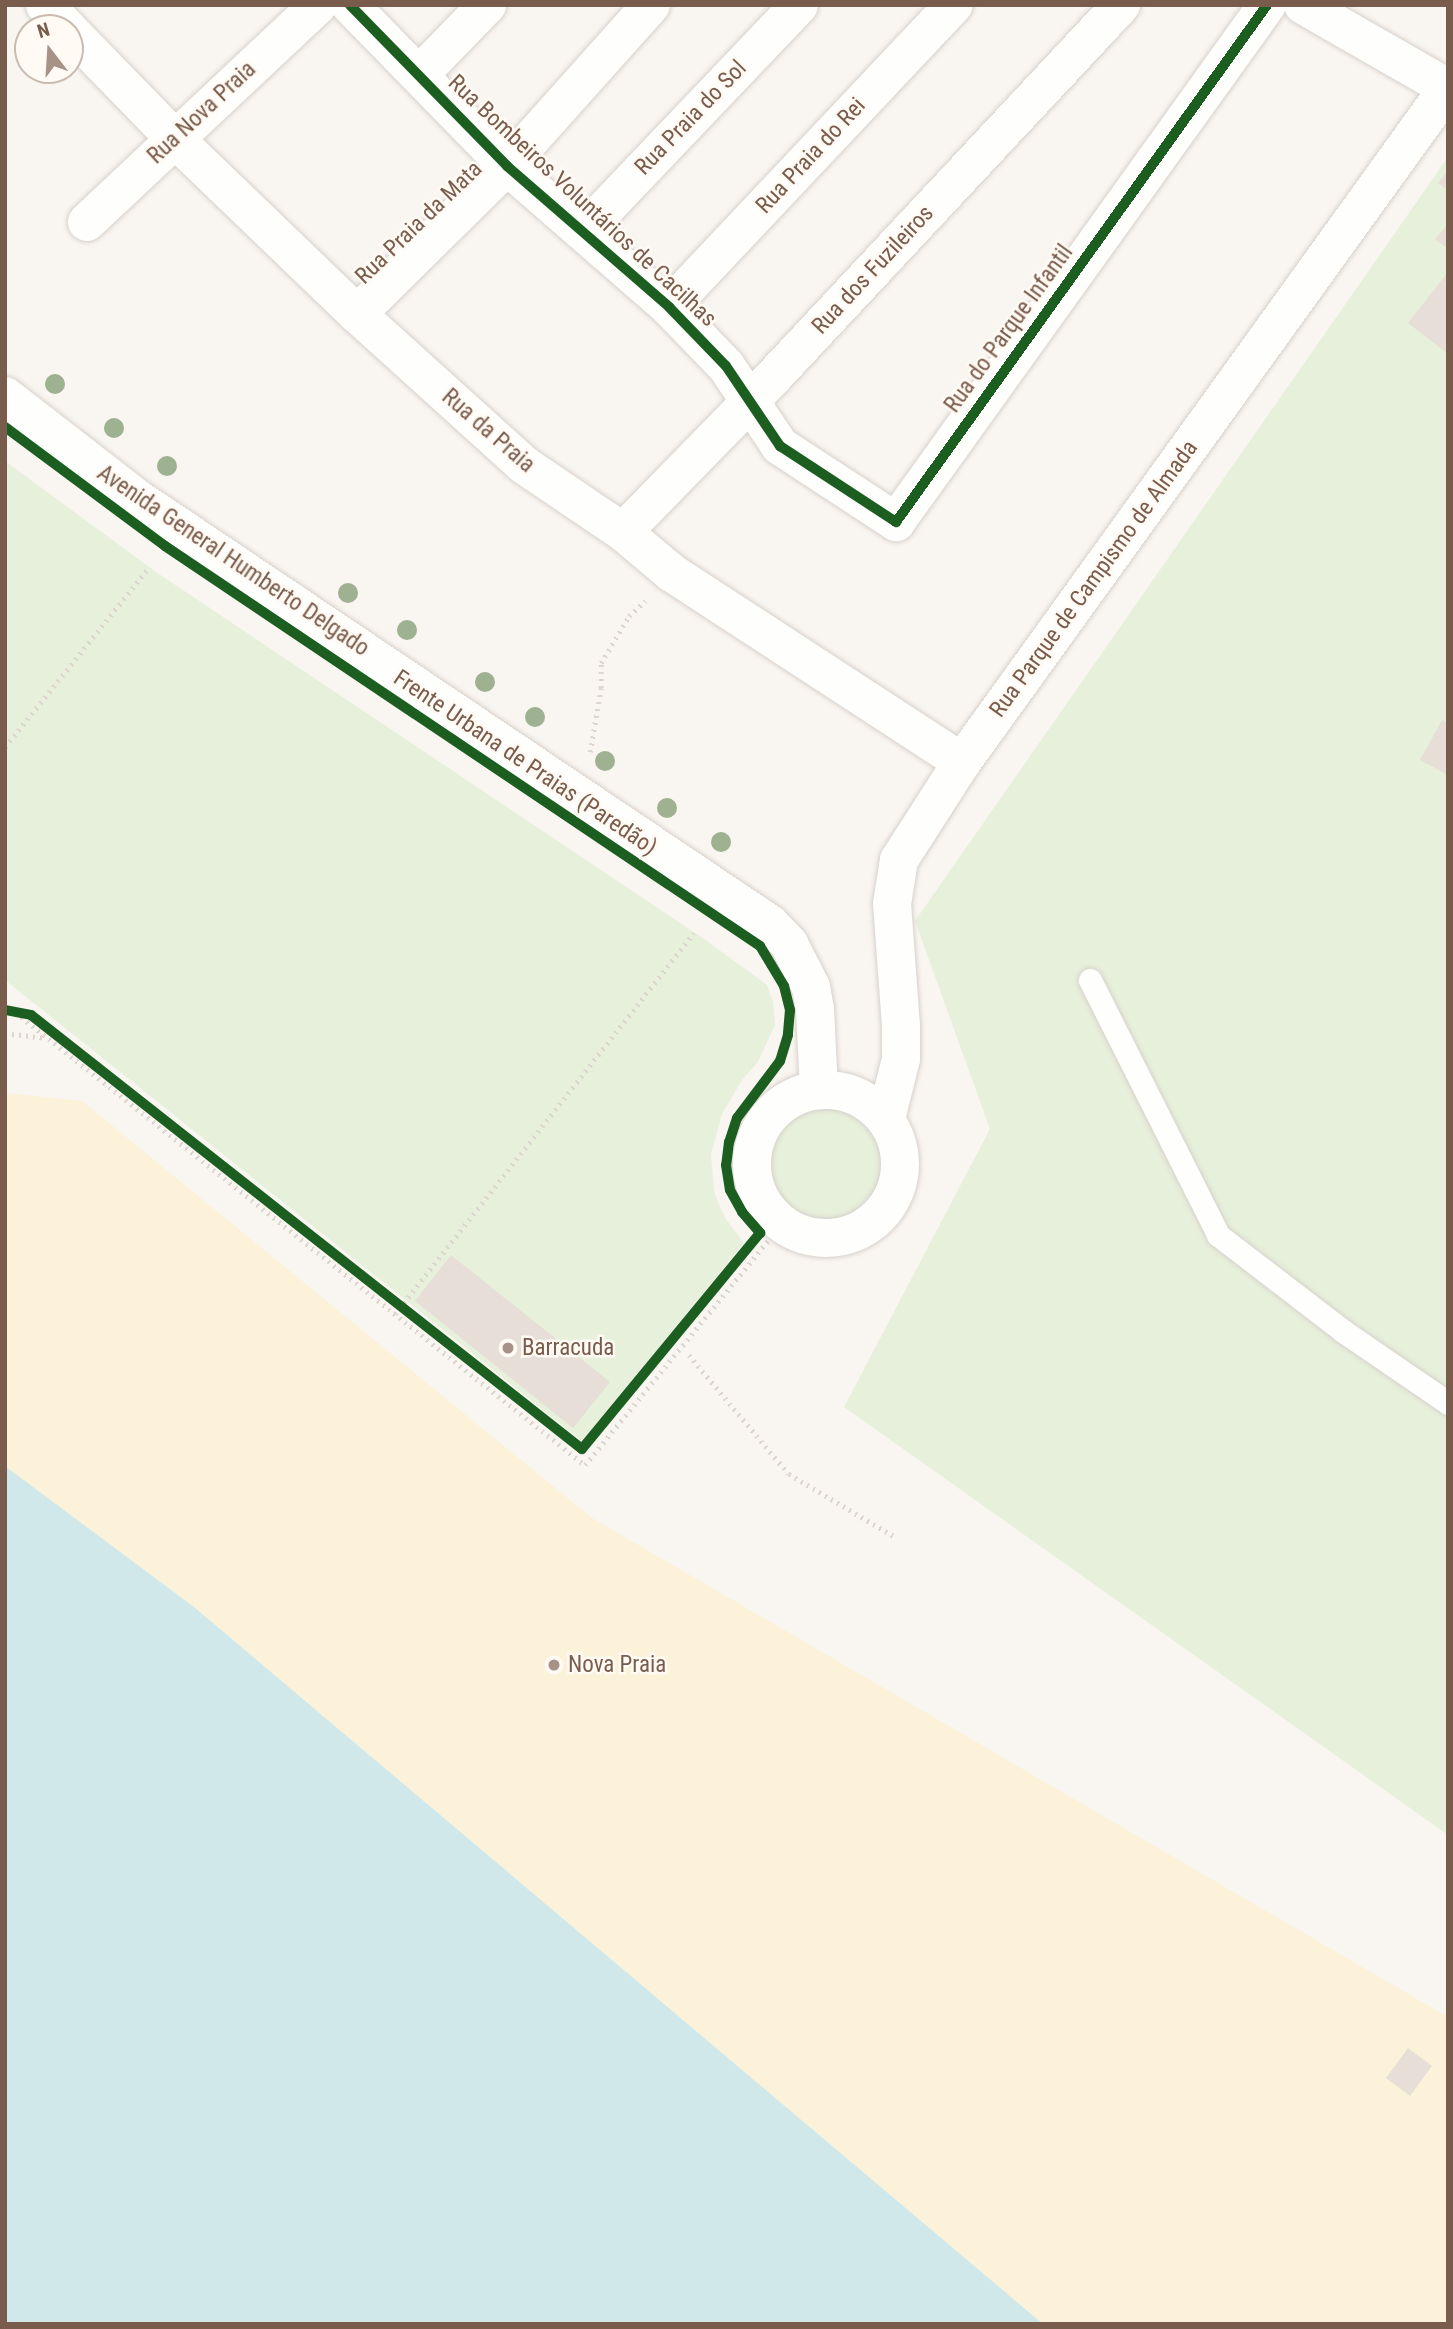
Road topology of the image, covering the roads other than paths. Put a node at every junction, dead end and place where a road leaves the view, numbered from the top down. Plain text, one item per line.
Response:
1 (318, 5) edge
2 (350, 5) edge
3 (487, 5) edge
4 (651, 5) edge
5 (799, 5) edge
6 (954, 5) edge
7 (1121, 5) edge
8 (1267, 5) edge
9 (1303, 5) edge
10 (84, 45) edge
11 (419, 75) junction
12 (1448, 88) edge
13 (174, 138) junction
14 (507, 166) junction
15 (87, 222) dead end
16 (583, 232) junction
17 (669, 307) junction
18 (357, 314) junction
19 (5, 396) edge
20 (749, 403) junction
21 (623, 532) junction
22 (962, 762) junction
23 (1090, 980) dead end
24 (819, 1090) junction
25 (886, 1119) junction
26 (1448, 1404) edge

1 - 13 street, Rua Nova Praia
2 - 11 street, Rua Bombeiros Voluntários de Cacilhas
3 - 11 street
4 - 14 street, Rua Praia da Mata
5 - 16 street, Rua Praia do Sol
6 - 17 street, Rua Praia do Rei
7 - 20 street, Rua dos Fuzileiros
8 - 20 street, Rua do Parque Infantil
9 - 12 street
10 - 13 street, Rua da Praia
11 - 14 street, Rua Bombeiros Voluntários de Cacilhas
12 - 22 street, Rua Parque de Campismo de Almada
13 - 15 street, Rua Nova Praia
13 - 18 street, Rua da Praia
14 - 16 street, Rua Bombeiros Voluntários de Cacilhas
14 - 18 street, Rua Praia da Mata
16 - 17 street, Rua Bombeiros Voluntários de Cacilhas
17 - 20 street, Rua Bombeiros Voluntários de Cacilhas
18 - 21 street, Rua da Praia
19 - 24 street, Avenida General Humberto Delgado
20 - 21 street, Rua dos Fuzileiros
21 - 22 street, Rua da Praia
22 - 25 street, Rua Parque de Campismo de Almada
23 - 26 lane
24 - 25 street
24 - 25 street

